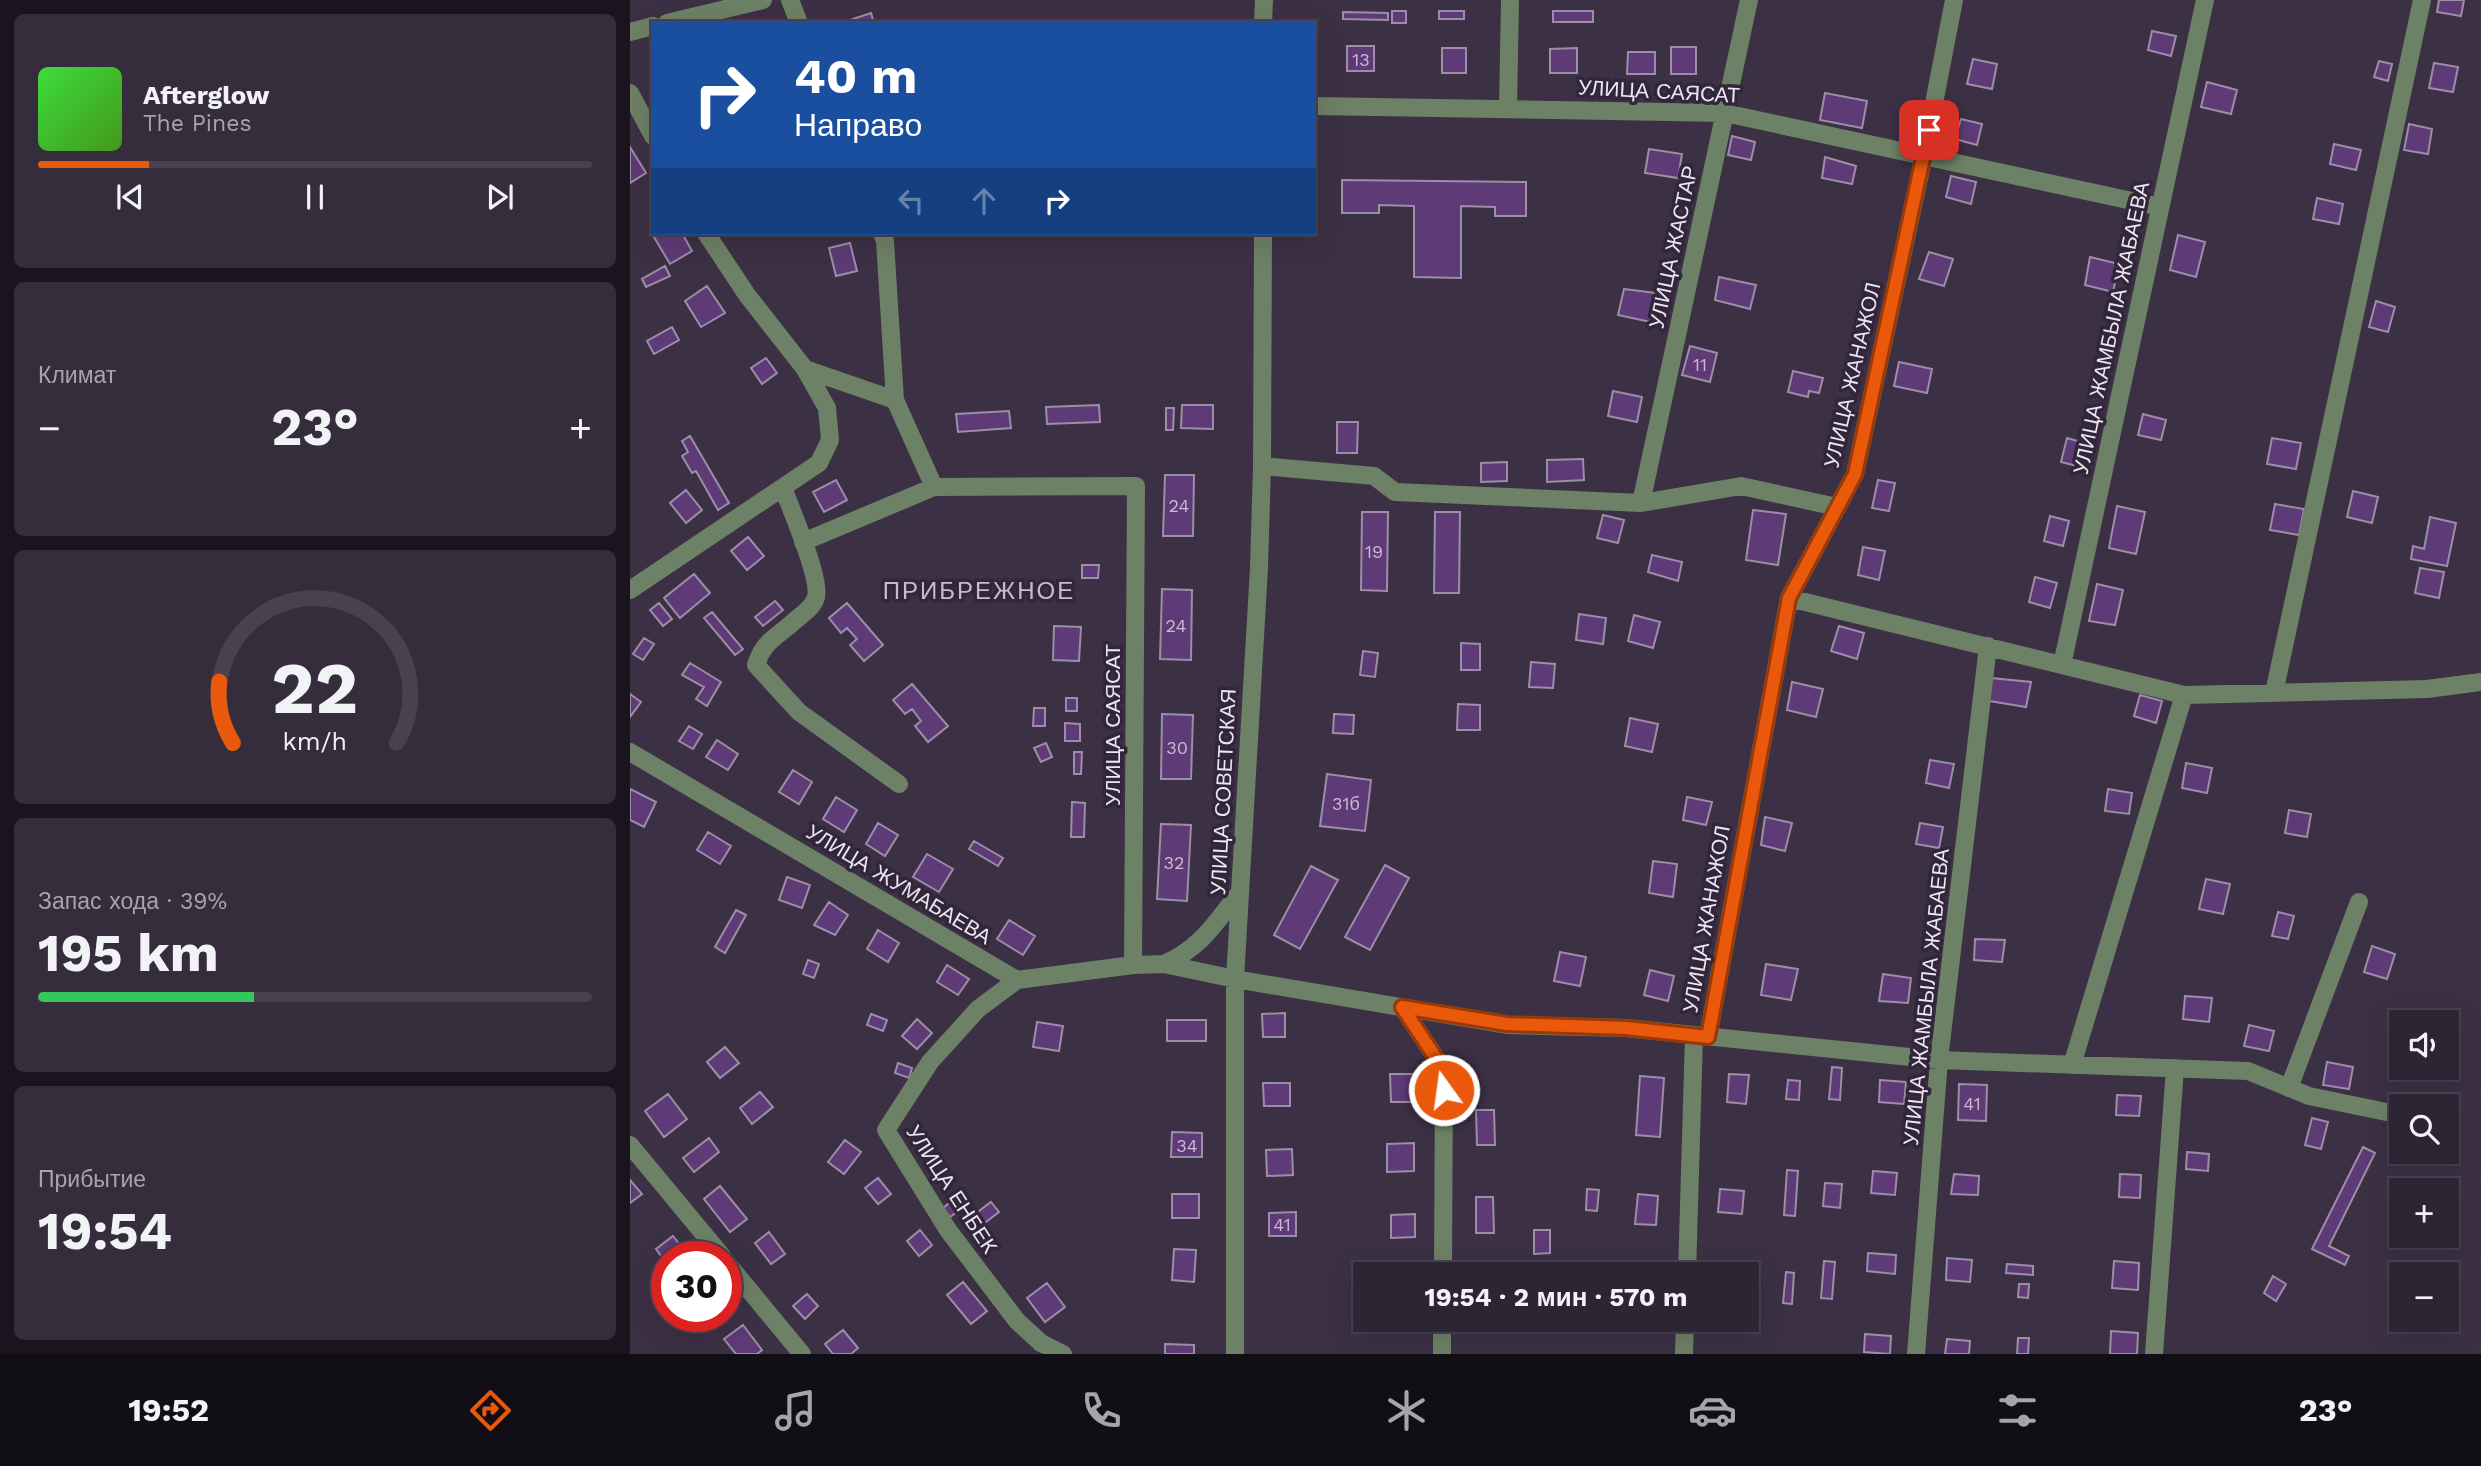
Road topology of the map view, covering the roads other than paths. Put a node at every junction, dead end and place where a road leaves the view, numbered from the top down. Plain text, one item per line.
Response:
1 (763, 0) edge
2 (790, 0) edge
3 (1264, 0) edge
4 (1510, 0) edge
5 (1749, 0) edge
6 (1954, 0) edge
7 (2205, 0) edge
8 (2422, 0) edge
9 (675, 21) edge
10 (798, 21) edge
11 (1264, 21) edge
12 (651, 27) edge
13 (630, 32) edge
14 (630, 93) edge
15 (1316, 106) edge
16 (1508, 109) junction
17 (1725, 113) junction
18 (651, 132) edge
19 (1924, 155) junction
20 (2160, 207) junction
21 (707, 235) edge
22 (883, 235) edge
23 (1263, 235) edge
24 (805, 369) junction
25 (895, 400) junction
26 (1262, 466) junction
27 (934, 487) junction
28 (783, 488) junction
29 (1641, 503) junction
30 (1837, 508) junction
31 (803, 541) junction
32 (630, 590) edge
33 (1789, 598) junction
34 (1988, 646) junction
35 (2062, 665) junction
36 (2481, 682) edge
37 (2274, 693) junction
38 (2184, 695) junction
39 (630, 752) edge
40 (899, 784) dead end
41 (1239, 893) junction
42 (2359, 902) dead end
43 (1164, 964) junction
44 (1133, 965) junction
45 (1235, 979) junction
46 (1017, 980) junction
47 (1402, 1007) junction
48 (1701, 1036) junction
49 (1939, 1060) junction
50 (2072, 1065) junction
51 (2175, 1068) junction
52 (2289, 1088) junction
53 (2389, 1113) edge
54 (630, 1145) edge
55 (710, 1241) edge
56 (1443, 1262) edge
57 (1688, 1262) edge
58 (742, 1281) edge
59 (1443, 1332) edge
60 (1685, 1332) edge
61 (802, 1354) edge
62 (1063, 1354) edge
63 (1235, 1354) edge
64 (1442, 1354) edge
65 (1684, 1354) edge
66 (1916, 1354) edge
67 (2154, 1354) edge

1 - 9 street
2 - 10 street
3 - 11 street
4 - 16 street
5 - 17 street, УЛИЦА ЖАСТАР
6 - 19 street, УЛИЦА ЖАНАЖОЛ
7 - 20 street, УЛИЦА ЖАМБЫЛА ЖАБАЕВА
8 - 37 street
12 - 13 street
14 - 18 street
15 - 16 street, УЛИЦА САЯСАТ
16 - 17 street, УЛИЦА САЯСАТ
17 - 19 street, УЛИЦА САЯСАТ
17 - 29 street, УЛИЦА ЖАСТАР
19 - 20 street, УЛИЦА САЯСАТ
19 - 30 street, УЛИЦА ЖАНАЖОЛ
20 - 35 street, УЛИЦА ЖАМБЫЛА ЖАБАЕВА
21 - 24 street
22 - 25 street
23 - 26 street, УЛИЦА СОВЕТСКАЯ
24 - 25 street
24 - 28 street
25 - 27 street
26 - 29 street
26 - 41 street, УЛИЦА СОВЕТСКАЯ
27 - 31 street
27 - 44 street, УЛИЦА САЯСАТ
28 - 31 street
28 - 32 street
29 - 30 street
30 - 33 street, УЛИЦА ЖАНАЖОЛ
31 - 40 street
33 - 34 street
33 - 48 street, УЛИЦА ЖАНАЖОЛ
34 - 35 street
34 - 49 street, УЛИЦА ЖАМБЫЛА ЖАБАЕВА
35 - 38 street
36 - 37 street
37 - 38 street
38 - 50 street
39 - 46 street, УЛИЦА ЖУМАБАЕВА
41 - 43 street
41 - 45 street, УЛИЦА СОВЕТСКАЯ
42 - 52 street
43 - 44 street
43 - 45 street
44 - 46 street
45 - 47 street
45 - 63 street, УЛИЦА СОВЕТСКАЯ
46 - 62 street, УЛИЦА ЕНБЕК
47 - 48 street
47 - 56 street
48 - 49 street
48 - 57 street, УЛИЦА ЖАНАЖОЛ
49 - 50 street
49 - 66 street, УЛИЦА ЖАМБЫЛА ЖАБАЕВА
50 - 51 street
51 - 52 street
51 - 67 street
52 - 53 street
54 - 55 street
58 - 61 street
59 - 64 street
60 - 65 street

